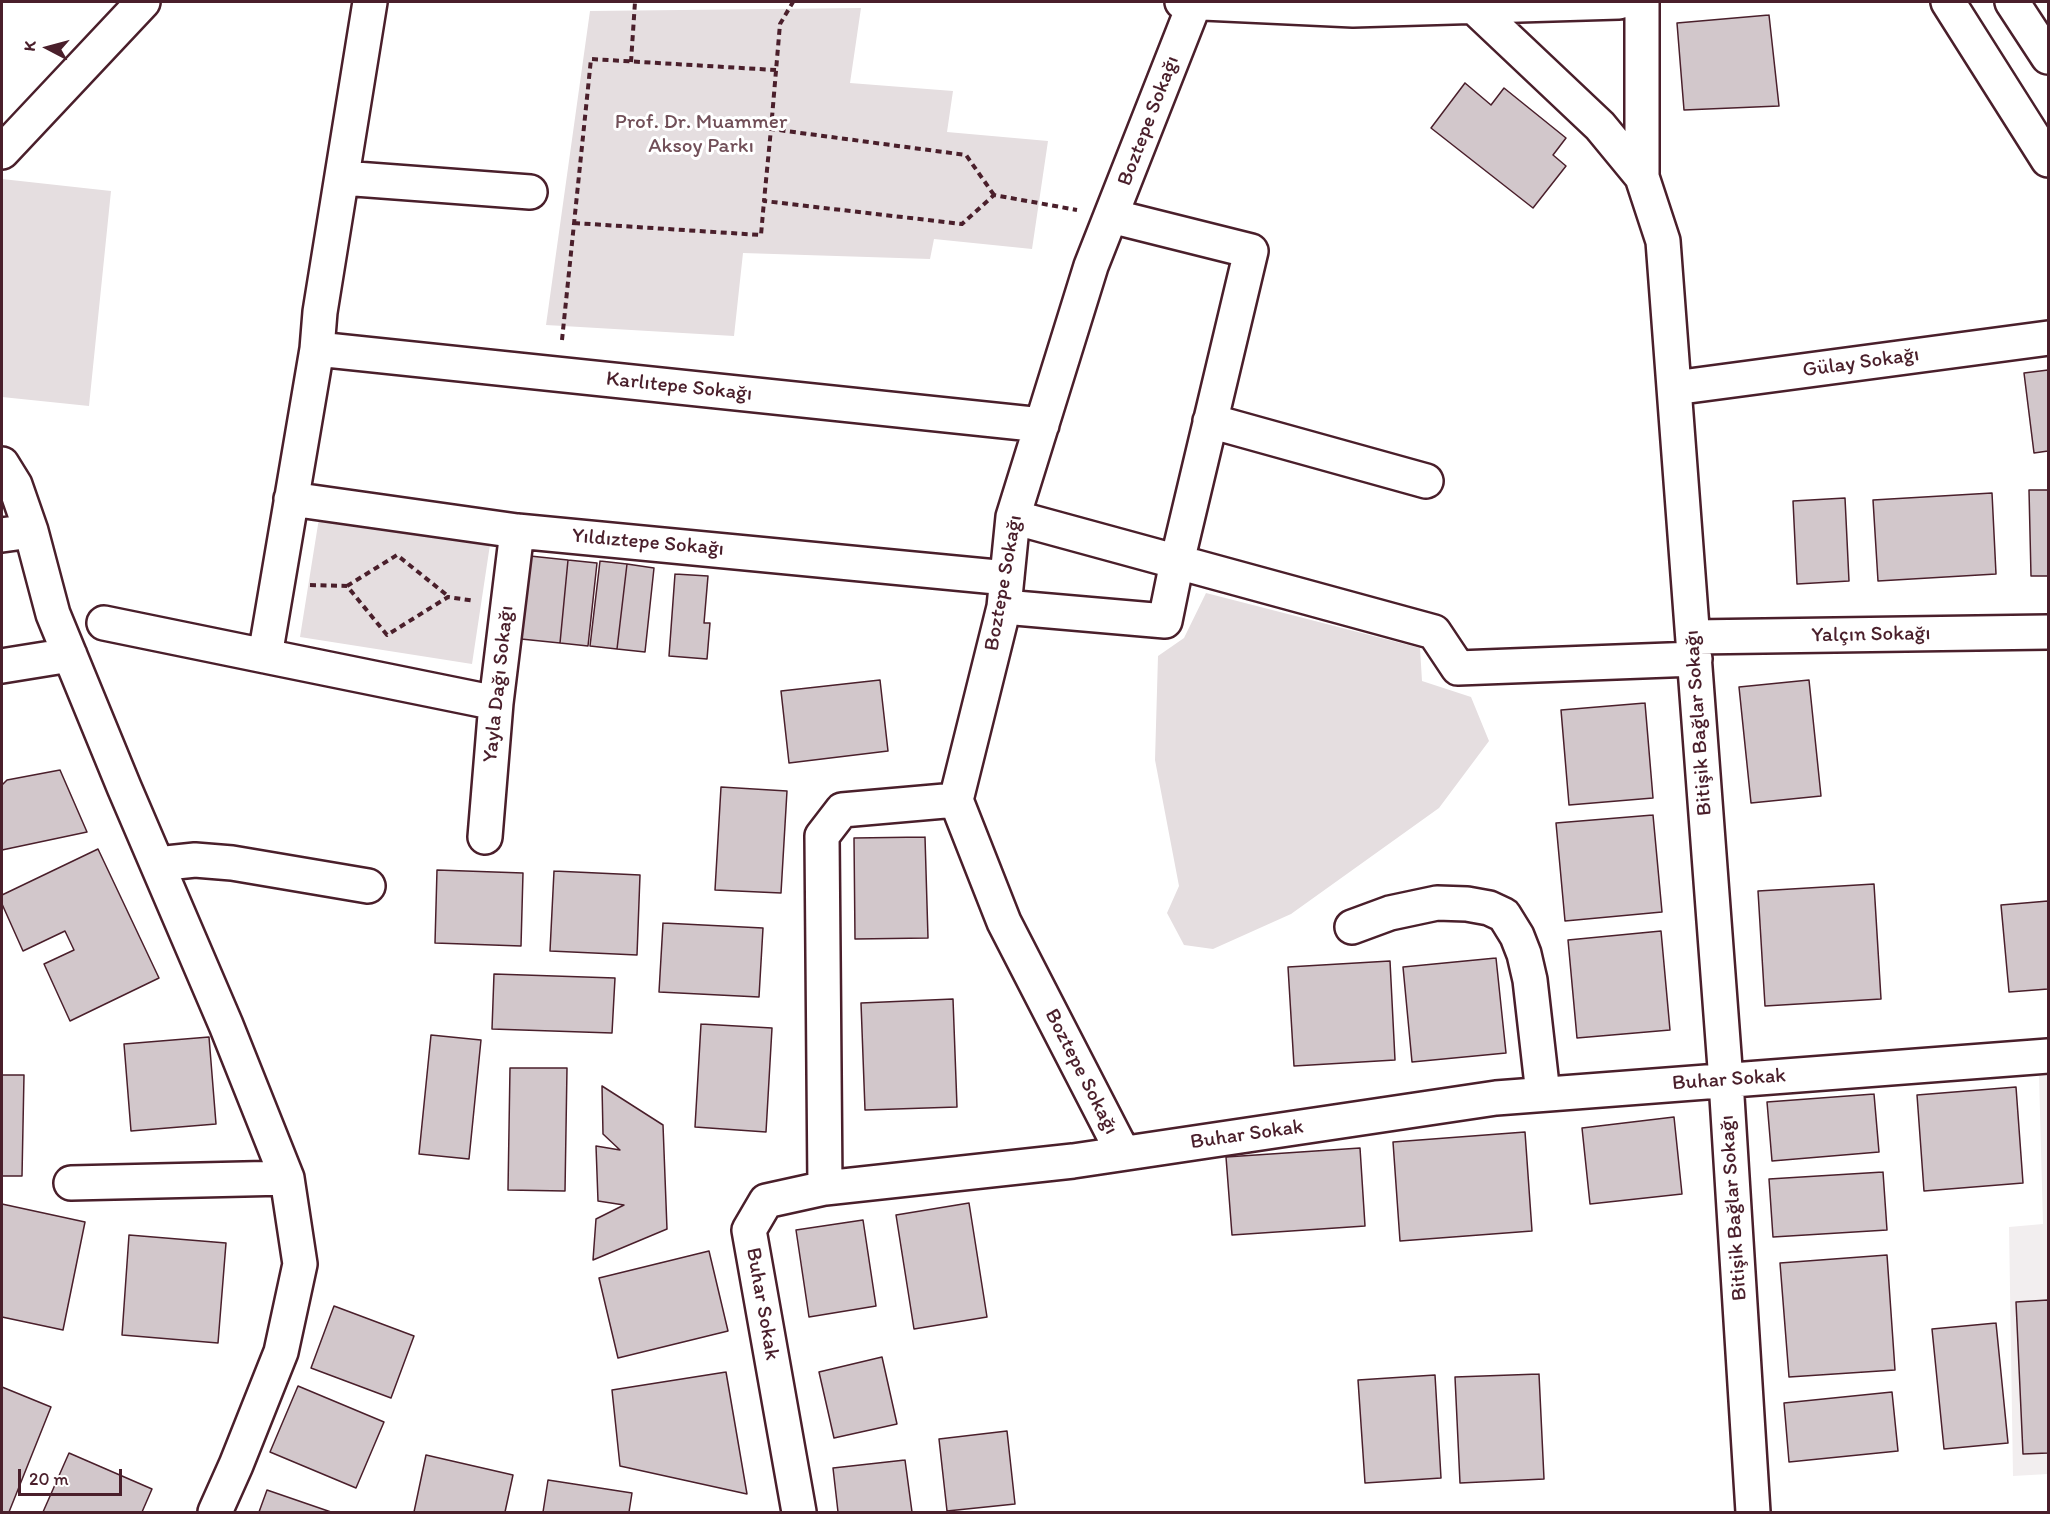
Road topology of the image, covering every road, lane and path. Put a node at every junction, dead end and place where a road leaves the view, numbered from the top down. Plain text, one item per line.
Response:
1 (143, 2) edge
2 (370, 2) edge
3 (635, 2) edge
4 (793, 2) edge
5 (1182, 2) edge
6 (1195, 2) edge
7 (1619, 2) edge
8 (1642, 2) edge
9 (1948, 2) edge
10 (2012, 2) edge
11 (1473, 6) junction
12 (2049, 57) edge
13 (631, 62) junction
14 (776, 70) junction
15 (771, 129) junction
16 (2, 152) edge
17 (2049, 160) edge
18 (1642, 177) junction
19 (342, 178) junction
20 (530, 192) dead end
21 (994, 195) junction
22 (764, 201) junction
23 (1111, 216) junction
24 (574, 223) junction
25 (2049, 338) edge
26 (317, 350) junction
27 (558, 374) junction
28 (1674, 388) junction
29 (1210, 421) junction
30 (1042, 425) junction
31 (2, 464) edge
32 (1426, 481) dead end
33 (291, 499) junction
34 (1013, 517) junction
35 (517, 531) junction
36 (16, 533) edge
37 (1177, 562) junction
38 (277, 583) junction
39 (347, 586) junction
40 (1005, 593) junction
41 (448, 597) junction
42 (507, 606) junction
43 (104, 623) dead end
44 (2049, 632) edge
45 (1694, 648) junction
46 (70, 655) junction
47 (265, 656) junction
48 (2, 666) edge
49 (496, 703) junction
50 (956, 800) junction
51 (485, 837) dead end
52 (157, 864) junction
53 (368, 886) dead end
54 (1352, 927) dead end
55 (2049, 1056) edge
56 (1726, 1081) junction
57 (1542, 1094) junction
58 (1123, 1153) junction
59 (287, 1178) junction
60 (71, 1183) dead end
61 (825, 1188) junction
62 (215, 1512) edge
63 (799, 1512) edge
64 (1753, 1512) edge

1 - 16 street
2 - 19 street
3 - 13 path
4 - 14 path
5 - 6 street
6 - 11 street
6 - 23 street, Boztepe Sokağı
7 - 11 street
8 - 18 street
9 - 17 street
10 - 12 street
11 - 18 street, Bitişik Bağlar Sokağı
13 - 14 path
13 - 24 path
14 - 15 path
15 - 21 path
15 - 22 path
18 - 28 street, Bitişik Bağlar Sokağı
19 - 20 street
19 - 26 street
21 - 22 path
21 - 23 path
22 - 24 path
23 - 29 street
23 - 30 street, Boztepe Sokağı
24 - 27 path
25 - 28 street, Gülay Sokağı
26 - 27 street, Karlıtepe Sokağı
26 - 33 street
27 - 30 street, Karlıtepe Sokağı
28 - 45 street, Bitişik Bağlar Sokağı
29 - 32 street
29 - 37 street
30 - 34 street, Boztepe Sokağı
31 - 36 street
33 - 35 street, Yıldıztepe Sokağı
33 - 38 street
34 - 37 street
34 - 40 street, Boztepe Sokağı
35 - 40 street, Yıldıztepe Sokağı
35 - 42 street, Yayla Dağı Sokağı
36 - 46 street
37 - 40 street, Yıldıztepe Sokağı
37 - 45 street, Yalçın Sokağı
38 - 39 path
38 - 47 street
39 - 41 path
39 - 41 path
40 - 50 street, Boztepe Sokağı
41 - 42 path
42 - 49 street, Yayla Dağı Sokağı
43 - 47 street
44 - 45 street, Yalçın Sokağı
45 - 56 street, Bitişik Bağlar Sokağı
46 - 48 street
46 - 52 street
47 - 49 street
49 - 51 street, Yayla Dağı Sokağı
50 - 58 street, Boztepe Sokağı
50 - 61 street
52 - 53 street
52 - 59 street
54 - 57 street
55 - 56 street, Buhar Sokak
56 - 57 street, Buhar Sokak
56 - 64 street, Bitişik Bağlar Sokağı
57 - 58 street, Buhar Sokak
58 - 61 street, Buhar Sokak
59 - 60 street
59 - 62 street
61 - 63 street, Buhar Sokak

